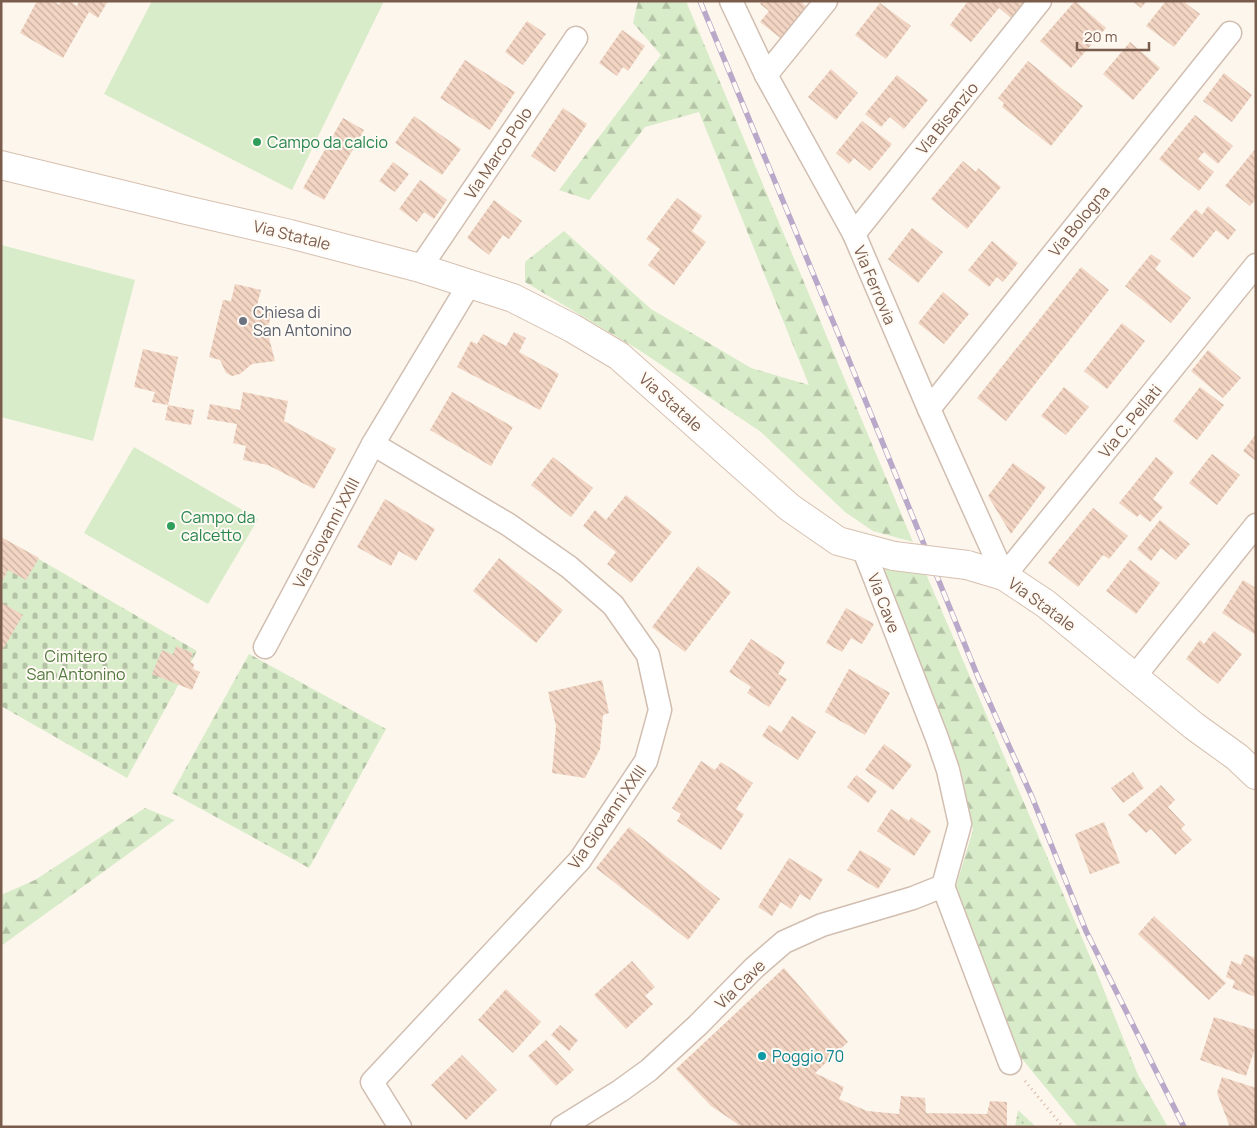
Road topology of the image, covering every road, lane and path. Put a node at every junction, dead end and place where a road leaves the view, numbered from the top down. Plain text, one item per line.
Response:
1 (731, 1) edge
2 (826, 1) edge
3 (1040, 1) edge
4 (1230, 33) dead end
5 (576, 38) dead end
6 (766, 74) junction
7 (4, 162) edge
8 (854, 234) junction
9 (1256, 265) edge
10 (420, 268) junction
11 (470, 283) junction
12 (929, 409) junction
13 (373, 444) junction
14 (1256, 525) edge
15 (862, 548) junction
16 (1004, 576) junction
17 (264, 647) dead end
18 (1135, 676) junction
19 (1256, 775) edge
20 (943, 886) junction
21 (1010, 1063) joint
22 (400, 1127) edge
23 (562, 1127) edge
24 (1063, 1127) edge

1 - 6 street, Via Ferrovia
2 - 6 street
3 - 8 street, Via Bisanzio
4 - 12 street, Via Bologna
5 - 10 street, Via Marco Polo
6 - 8 street, Via Ferrovia
7 - 10 street, Via Statale
8 - 12 street, Via Ferrovia
9 - 16 street, Via C. Pellati
10 - 11 street, Via Statale
11 - 13 street, Via Giovanni XXIII
11 - 15 street, Via Statale
12 - 16 street, Via Ferrovia
13 - 17 street, Via Giovanni XXIII
13 - 22 street, Via Giovanni XXIII
14 - 18 street
15 - 16 street, Via Statale, bridge
15 - 20 street, Via Cave
16 - 18 street, Via Statale
18 - 19 street, Via Statale
20 - 21 street
20 - 23 street, Via Cave
21 - 24 path

